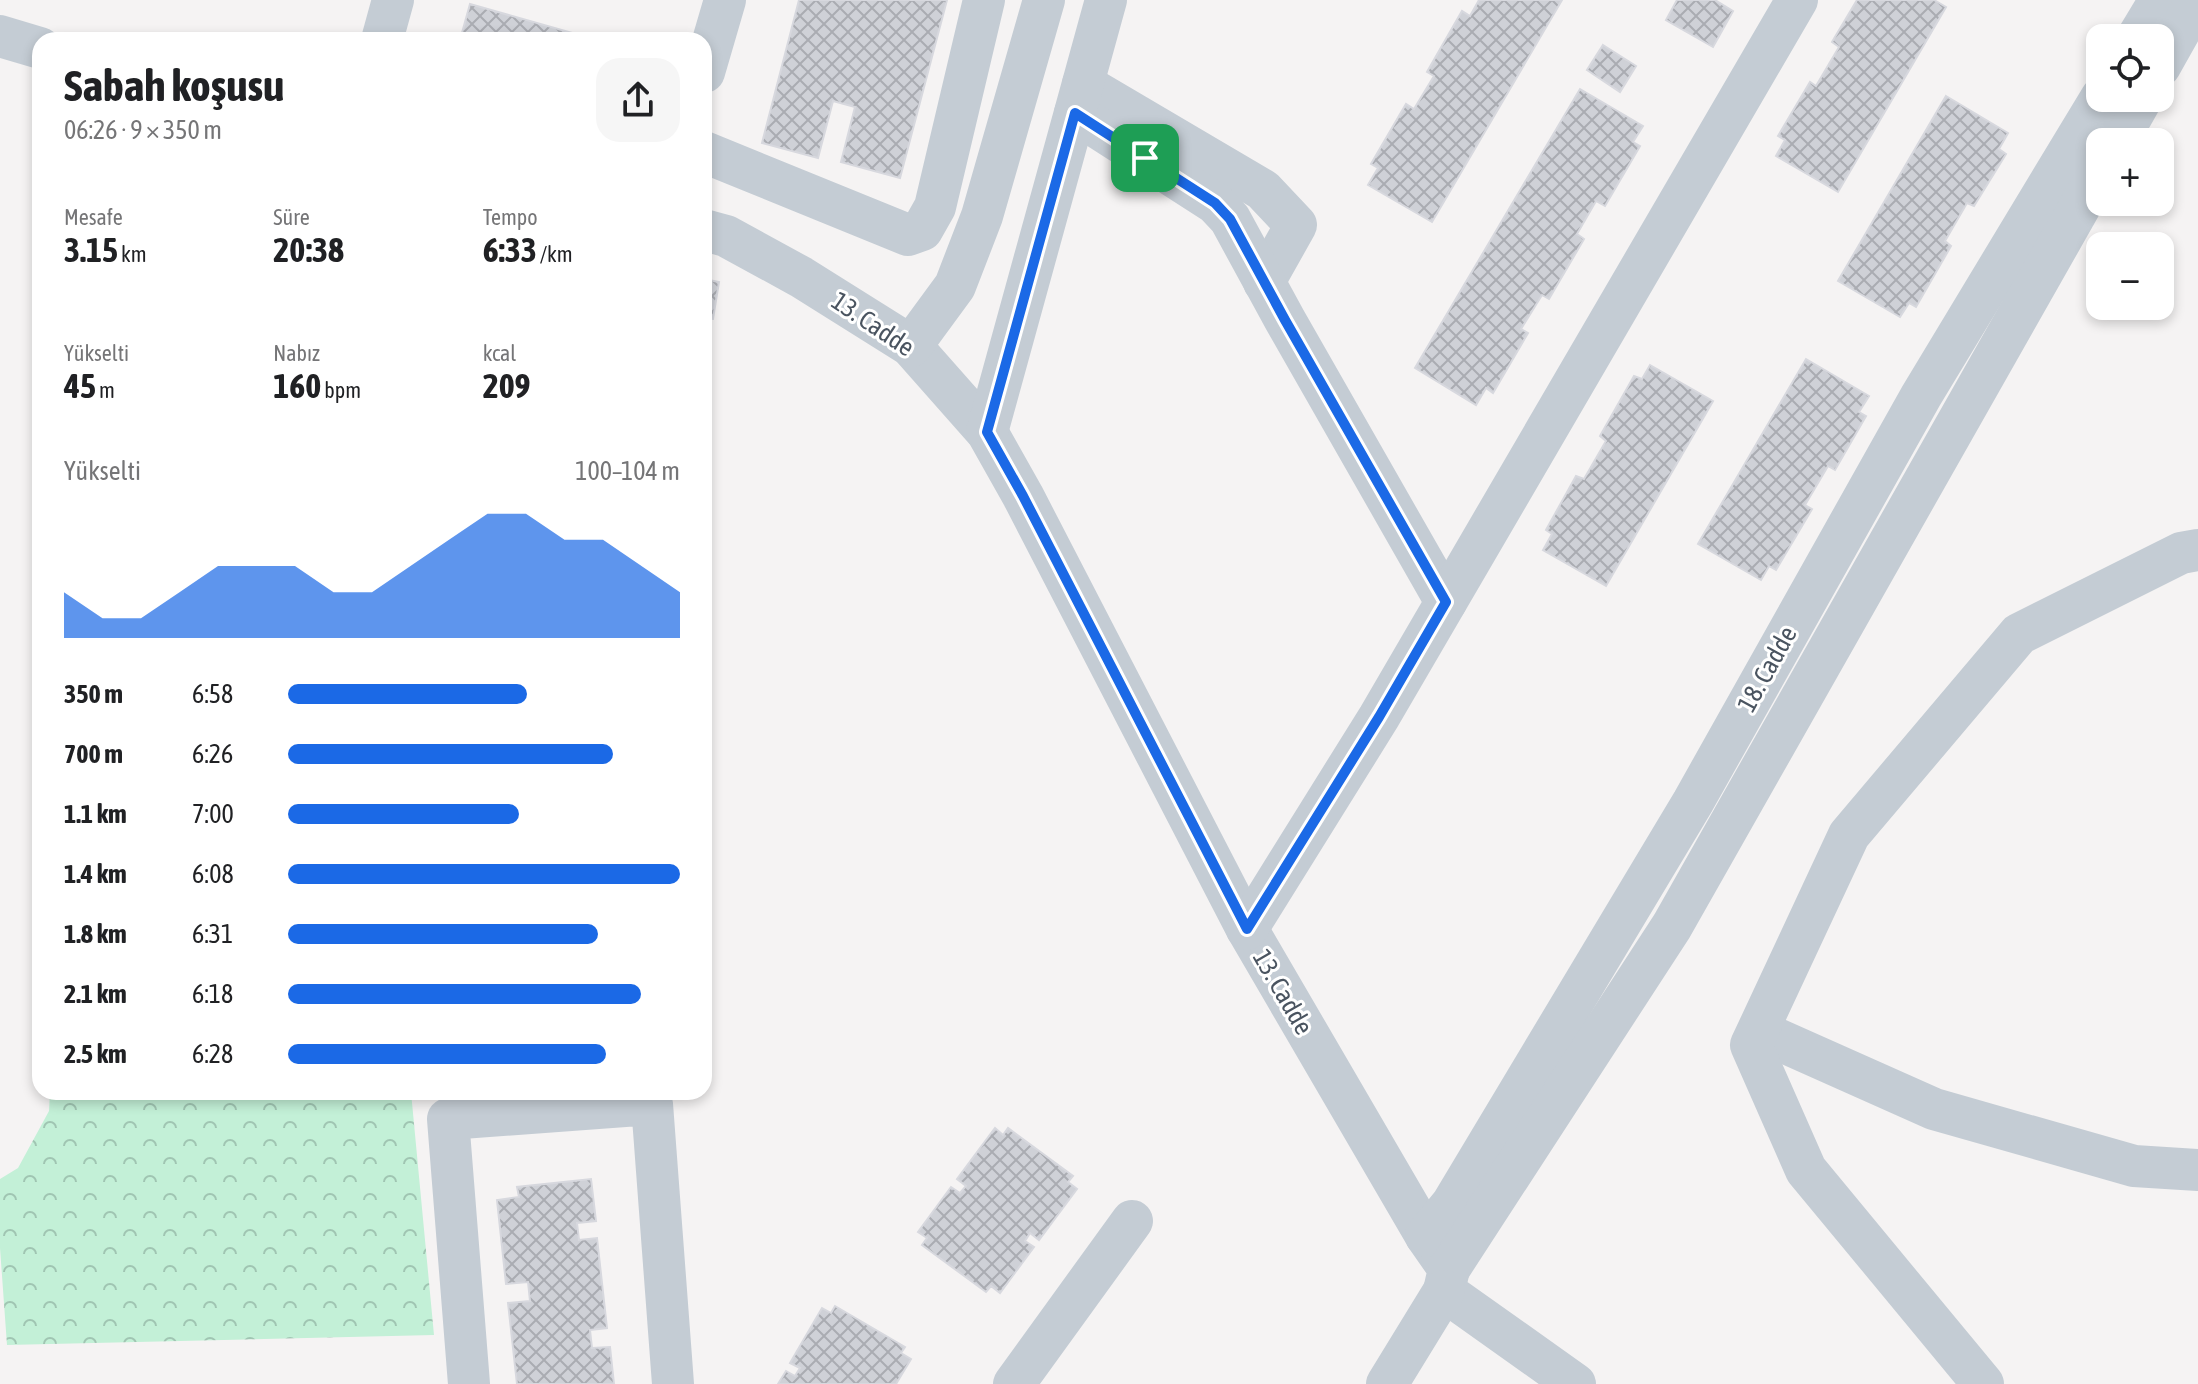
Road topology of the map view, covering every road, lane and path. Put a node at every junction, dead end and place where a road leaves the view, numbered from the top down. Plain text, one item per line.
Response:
1 (393, 0) edge
2 (725, 0) edge
3 (984, 0) edge
4 (1044, 0) edge
5 (1106, 0) edge
6 (1797, 0) edge
7 (2197, 0) edge
8 (384, 32) edge
9 (0, 36) edge
10 (2174, 41) edge
11 (712, 45) edge
12 (32, 46) edge
13 (1079, 98) junction
14 (2093, 112) edge
15 (712, 155) edge
16 (2086, 196) edge
17 (712, 232) edge
18 (1264, 282) junction
19 (911, 346) junction
20 (987, 432) junction
21 (2198, 550) edge
22 (1446, 602) junction
23 (1247, 929) junction
24 (1759, 1031) junction
25 (2198, 1170) edge
26 (1132, 1221) dead end
27 (1440, 1265) junction
28 (469, 1384) edge
29 (673, 1384) edge
30 (1014, 1384) edge
31 (1387, 1384) edge
32 (1575, 1384) edge
33 (1983, 1384) edge

1 - 8 street
2 - 11 street
3 - 15 street
4 - 19 street
5 - 13 street
6 - 22 street
7 - 10 street
9 - 12 street
13 - 18 street
13 - 18 street
13 - 20 street
14 - 27 street, 18. Cadde
16 - 27 street, 18. Cadde
17 - 19 street, 13. Cadde
18 - 22 street
19 - 20 street, 13. Cadde
20 - 23 street, 13. Cadde
21 - 24 street
22 - 23 street
23 - 27 street, 13. Cadde
24 - 25 street
24 - 33 street
26 - 30 street
27 - 31 street, 18. Cadde
27 - 32 street, 13. Cadde
28 - 29 street

